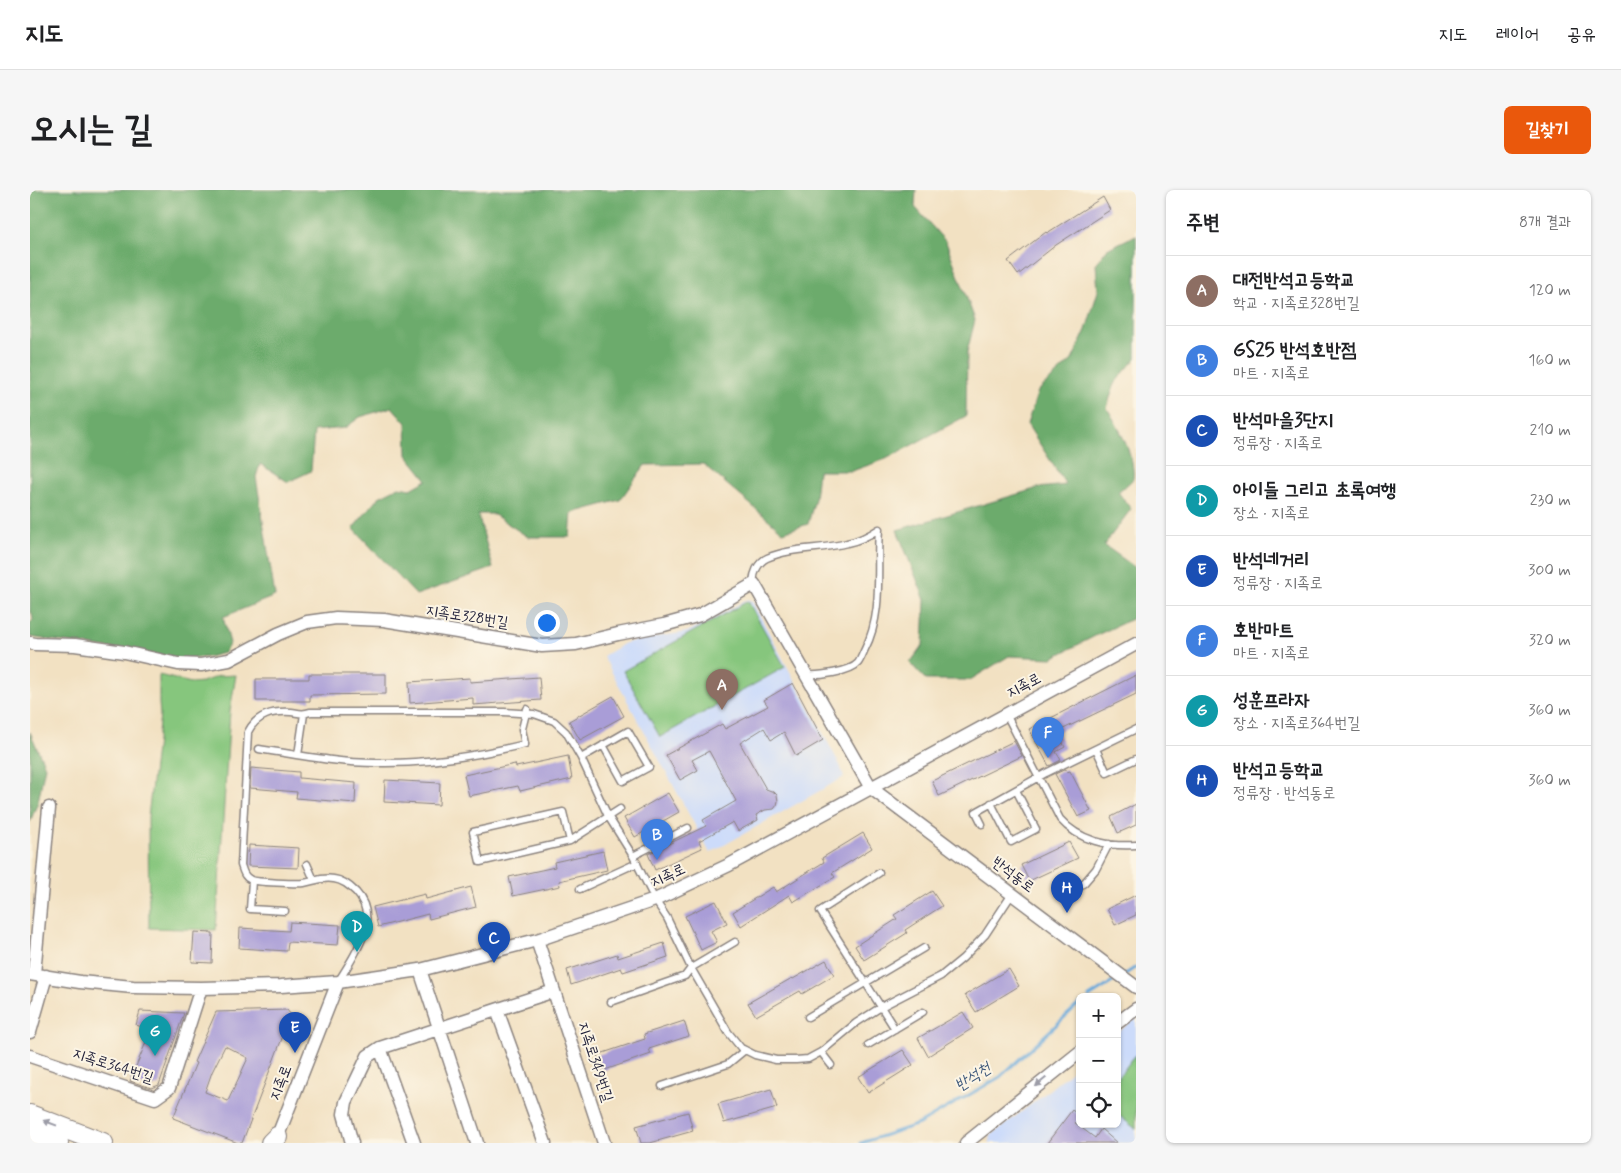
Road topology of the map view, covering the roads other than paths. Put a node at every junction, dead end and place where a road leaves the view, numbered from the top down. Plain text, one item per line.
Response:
1 (754, 584) junction
2 (30, 643) edge
3 (1136, 644) edge
4 (806, 675) junction
5 (526, 712) junction
6 (304, 714) junction
7 (1006, 714) junction
8 (1136, 729) edge
9 (602, 745) junction
10 (1096, 749) junction
11 (259, 750) dead end
12 (298, 755) junction
13 (581, 758) junction
14 (1136, 759) edge
15 (1038, 778) junction
16 (871, 788) junction
17 (1016, 790) junction
18 (991, 803) junction
19 (50, 808) dead end
20 (620, 809) dead end
21 (608, 816) junction
22 (982, 824) dead end
23 (688, 828) dead end
24 (570, 841) junction
25 (1109, 844) junction
26 (1136, 844) edge
27 (633, 856) junction
28 (637, 863) junction
29 (307, 864) dead end
30 (879, 873) dead end
31 (314, 880) junction
32 (252, 881) junction
33 (580, 889) dead end
34 (1012, 894) junction
35 (1064, 898) dead end
36 (655, 900) junction
37 (285, 911) dead end
38 (537, 940) junction
39 (735, 942) dead end
40 (924, 948) dead end
41 (691, 968) junction
42 (420, 970) junction
43 (37, 975) edge
44 (338, 982) junction
45 (866, 983) junction
46 (1136, 987) edge
47 (201, 988) junction
48 (554, 991) junction
49 (611, 1002) dead end
50 (881, 1006) junction
51 (1136, 1009) edge
52 (497, 1010) junction
53 (923, 1012) dead end
54 (808, 1017) dead end
55 (1121, 1020) edge
56 (439, 1029) junction
57 (895, 1029) junction
58 (30, 1032) edge
59 (868, 1045) dead end
60 (380, 1048) junction
61 (745, 1050) junction
62 (821, 1052) junction
63 (1076, 1055) edge
64 (30, 1056) edge
65 (831, 1065) dead end
66 (662, 1086) dead end
67 (30, 1115) edge
68 (30, 1134) edge
69 (275, 1142) edge
70 (58, 1143) edge
71 (103, 1143) edge
72 (352, 1143) edge
73 (414, 1143) edge
74 (477, 1143) edge
75 (545, 1143) edge
76 (604, 1143) edge
77 (967, 1143) edge

1 - 2 street, 지족로328번길
1 - 4 street
1 - 4 lane
3 - 7 street, 지족로
4 - 16 street
5 - 6 lane
5 - 12 lane
5 - 13 lane
6 - 12 lane
6 - 32 lane
7 - 15 lane
7 - 16 street, 지족로
8 - 10 lane
9 - 9 lane
9 - 13 lane
10 - 14 lane
10 - 15 lane
11 - 12 lane
13 - 21 lane
15 - 17 lane
15 - 25 lane
16 - 34 street, 반석동로
16 - 36 street, 지족로
17 - 18 lane
17 - 18 lane
18 - 22 lane
19 - 43 street
20 - 21 lane
21 - 24 lane
21 - 27 lane
23 - 27 lane
24 - 24 lane
25 - 26 lane
25 - 35 lane
27 - 28 lane
28 - 33 lane
28 - 36 lane
29 - 31 lane
30 - 45 lane
31 - 32 lane
31 - 44 lane
32 - 37 lane
34 - 46 street, 반석동로
34 - 50 lane
36 - 38 street, 지족로
36 - 41 lane
38 - 42 street, 지족로
38 - 48 street, 지족로349번길
39 - 41 lane
40 - 45 lane
41 - 49 lane
41 - 61 lane
42 - 44 street, 지족로
42 - 56 street
43 - 47 street
43 - 58 street
44 - 47 street
44 - 69 street, 지족로
45 - 50 lane
45 - 54 lane
47 - 64 street, 지족로364번길
48 - 52 street
48 - 76 street, 지족로349번길
50 - 57 lane
50 - 62 lane
51 - 55 street
52 - 56 street
52 - 75 street
53 - 57 lane
56 - 60 street
56 - 74 street
57 - 59 lane
60 - 72 street
60 - 73 street
61 - 62 lane
61 - 66 lane
62 - 65 lane
63 -> 77 street
71 -> 67 main road
68 - 70 main road

